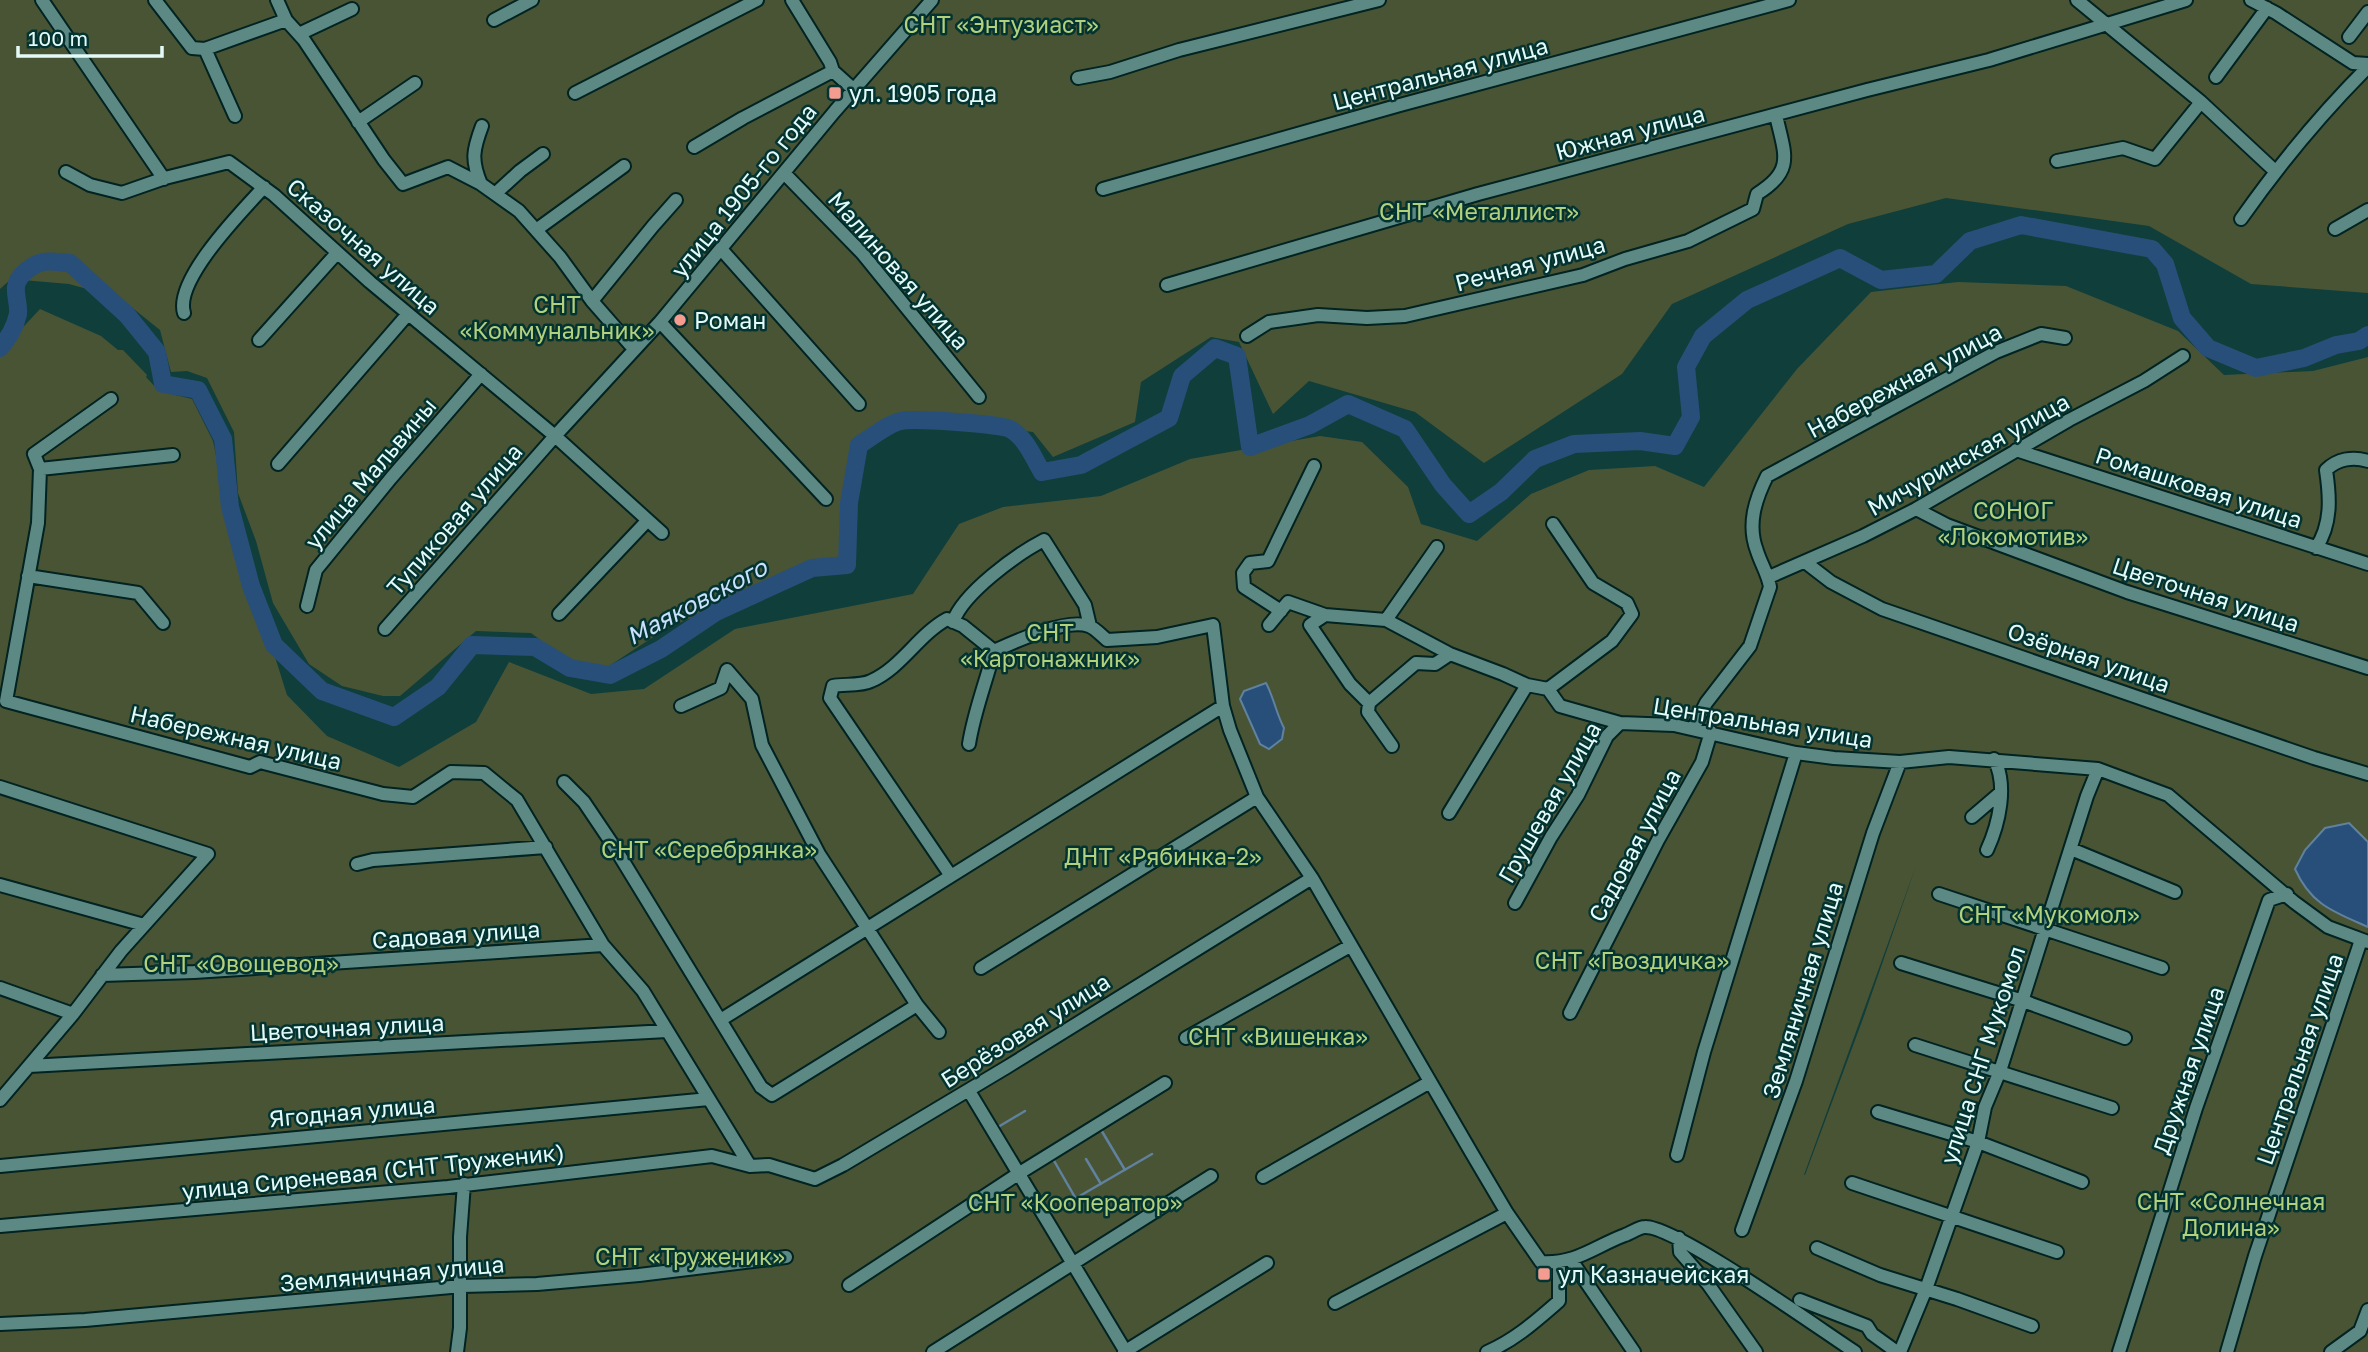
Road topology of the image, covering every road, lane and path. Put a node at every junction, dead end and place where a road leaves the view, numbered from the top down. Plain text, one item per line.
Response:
1 (42, 0) edge
2 (155, 0) edge
3 (277, 0) edge
4 (532, 0) edge
5 (757, 0) edge
6 (792, 0) edge
7 (932, 0) edge
8 (1379, 0) edge
9 (1789, 0) edge
10 (2077, 0) edge
11 (2186, 0) edge
12 (2251, 0) edge
13 (2169, 2) edge
14 (2267, 8) junction
15 (352, 9) dead end
16 (2368, 12) edge
17 (286, 20) junction
18 (494, 20) dead end
19 (2105, 24) junction
20 (299, 34) junction
21 (2349, 37) dead end
22 (205, 49) junction
23 (2368, 65) edge
24 (832, 71) junction
25 (2216, 77) dead end
26 (1078, 78) dead end
27 (415, 83) dead end
28 (853, 89) junction
29 (575, 93) dead end
30 (2201, 102) junction
31 (1776, 115) junction
32 (235, 116) dead end
33 (358, 122) junction
34 (482, 126) dead end
35 (694, 148) dead end
36 (543, 154) dead end
37 (2057, 160) dead end
38 (624, 166) dead end
39 (2275, 171) junction
40 (66, 172) dead end
41 (784, 173) junction
42 (164, 178) junction
43 (481, 184) junction
44 (264, 187) junction
45 (1103, 189) dead end
46 (495, 194) junction
47 (676, 200) dead end
48 (2368, 210) edge
49 (2241, 219) dead end
50 (2335, 229) dead end
51 (536, 230) junction
52 (721, 250) junction
53 (337, 253) junction
54 (1167, 285) dead end
55 (592, 301) junction
56 (184, 313) dead end
57 (408, 314) junction
58 (660, 322) junction
59 (1247, 336) dead end
60 (2065, 338) dead end
61 (259, 341) dead end
62 (634, 349) junction
63 (2183, 356) dead end
64 (481, 374) junction
65 (979, 397) dead end
66 (111, 399) dead end
67 (859, 404) dead end
68 (555, 436) junction
69 (2017, 450) junction
70 (173, 455) dead end
71 (2368, 461) edge
72 (278, 464) dead end
73 (1314, 466) dead end
74 (40, 469) junction
75 (826, 499) dead end
76 (1916, 509) junction
77 (647, 521) junction
78 (1553, 524) dead end
79 (662, 533) dead end
80 (1437, 547) dead end
81 (2316, 548) junction
82 (1805, 562) junction
83 (2368, 564) edge
84 (28, 576) junction
85 (1769, 577) junction
86 (307, 606) dead end
87 (1281, 611) junction
88 (559, 614) dead end
89 (1325, 615) junction
90 (1386, 620) junction
91 (953, 622) junction
92 (163, 623) dead end
93 (1269, 625) dead end
94 (1090, 626) junction
95 (385, 629) dead end
96 (994, 651) junction
97 (1450, 654) junction
98 (2368, 668) edge
99 (1527, 685) junction
100 (1548, 689) junction
101 (1369, 703) junction
102 (681, 706) dead end
103 (1223, 706) junction
104 (1619, 723) junction
105 (1693, 729) junction
106 (1711, 732) junction
107 (969, 744) dead end
108 (1392, 746) dead end
109 (1796, 753) junction
110 (1994, 759) junction
111 (1900, 762) junction
112 (2098, 769) junction
113 (2368, 774) edge
114 (564, 782) dead end
115 (0, 787) edge
116 (2000, 793) junction
117 (1257, 797) junction
118 (1449, 813) dead end
119 (1972, 817) dead end
120 (546, 848) junction
121 (2071, 849) junction
122 (1987, 850) dead end
123 (358, 864) dead end
124 (951, 876) junction
125 (1312, 878) junction
126 (0, 885) edge
127 (2175, 892) dead end
128 (1939, 894) dead end
129 (2287, 894) junction
130 (1515, 903) dead end
131 (144, 925) junction
132 (867, 929) junction
133 (2044, 930) junction
134 (2365, 941) edge
135 (603, 945) junction
136 (1350, 946) junction
137 (1901, 963) dead end
138 (981, 968) dead end
139 (2162, 968) dead end
140 (102, 975) junction
141 (0, 988) edge
142 (2023, 1000) junction
143 (917, 1005) junction
144 (1570, 1013) dead end
145 (73, 1014) junction
146 (722, 1019) junction
147 (667, 1031) junction
148 (939, 1032) dead end
149 (1186, 1038) dead end
150 (2125, 1038) dead end
151 (1915, 1045) dead end
152 (29, 1066) junction
153 (2000, 1071) junction
154 (1430, 1082) junction
155 (1165, 1083) dead end
156 (969, 1091) junction
157 (3, 1094) edge
158 (709, 1099) junction
159 (2112, 1108) dead end
160 (1878, 1112) dead end
161 (1978, 1142) junction
162 (1678, 1154) dead end
163 (0, 1166) edge
164 (750, 1166) junction
165 (1018, 1174) junction
166 (1211, 1176) dead end
167 (1263, 1177) dead end
168 (2082, 1182) dead end
169 (1852, 1183) dead end
170 (464, 1184) junction
171 (1507, 1213) junction
172 (1951, 1216) junction
173 (0, 1226) edge
174 (1742, 1230) dead end
175 (1679, 1238) junction
176 (1817, 1248) dead end
177 (2057, 1252) dead end
178 (786, 1257) dead end
179 (1565, 1261) junction
180 (1267, 1263) dead end
181 (1072, 1264) junction
182 (849, 1284) dead end
183 (462, 1286) junction
184 (1927, 1289) junction
185 (1800, 1300) dead end
186 (1335, 1303) dead end
187 (2368, 1310) edge
188 (0, 1324) edge
189 (2032, 1326) dead end
190 (1508, 1348) edge
191 (457, 1352) edge
192 (933, 1352) edge
193 (1125, 1352) edge
194 (1487, 1352) edge
195 (1634, 1352) edge
196 (1756, 1352) edge
197 (1855, 1352) edge
198 (1898, 1352) edge
199 (2119, 1352) edge
200 (2227, 1352) edge
201 (2331, 1352) edge

1 - 42 street
2 - 22 street
3 - 17 street
4 - 18 street
5 - 29 street
6 - 24 street
7 - 28 street, улица 1905-го года
8 - 26 street
9 - 45 street, Центральная улица
10 - 19 street
11 - 13 street
12 - 14 street
13 - 19 street
14 - 23 street
14 - 25 street
15 - 20 street
16 - 21 street
17 - 20 street
17 - 22 street
19 - 30 street
19 - 31 street, Южная улица
20 - 33 street
22 - 32 street
23 - 39 street
24 - 28 street
24 - 35 street
27 - 33 street
28 - 41 street, улица 1905-го года
30 - 37 street
30 - 39 street
31 - 54 street, Южная улица
31 - 59 street, Речная улица
33 - 43 street
34 - 43 street
36 - 46 street
38 - 51 street
39 - 49 street
40 - 42 street, Сказочная улица
41 - 52 street, улица 1905-го года
41 - 65 street, Малиновая улица
42 - 44 street, Сказочная улица
43 - 46 street
44 - 53 street, Сказочная улица
44 - 56 street
46 - 51 street
47 - 55 street
48 - 50 street
51 - 55 street
52 - 58 street, улица 1905-го года
52 - 67 street
53 - 57 street, Сказочная улица
53 - 61 street
55 - 62 street
57 - 64 street, Сказочная улица
57 - 72 street
58 - 62 street, улица 1905-го года
58 - 75 street
60 - 85 street, Набережная улица
62 - 68 street, улица 1905-го года
63 - 69 street, Мичуринская улица
64 - 68 street, Сказочная улица
64 - 86 street, улица Мальвины
66 - 74 street
68 - 77 street, Сказочная улица
68 - 95 street, Тупиковая улица
69 - 76 street, Мичуринская улица
69 - 81 street, Ромашковая улица
70 - 74 street
71 - 81 street
73 - 87 street
74 - 84 street
76 - 82 street, Мичуринская улица
76 - 98 street, Цветочная улица
77 - 79 street, Сказочная улица
77 - 88 street
78 - 100 street
80 - 90 street
81 - 83 street, Ромашковая улица
82 - 85 street, Мичуринская улица
82 - 113 street, Озёрная улица
84 - 92 street
84 - 120 street, Набережная улица
85 - 105 street
87 - 89 street, Центральная улица
87 - 93 street
89 - 90 street, Центральная улица
89 - 101 street
90 - 97 street, Центральная улица
91 - 94 street
91 - 96 street
91 - 124 street
94 - 96 street
94 - 103 street
96 - 107 street
97 - 99 street, Центральная улица
97 - 101 street
99 - 100 street, Центральная улица
99 - 118 street
100 - 104 street, Центральная улица
101 - 108 street
102 - 132 street
103 - 117 street
103 - 124 street
104 - 105 street, Центральная улица
104 - 130 street, Грушевая улица
105 - 106 street, Центральная улица
106 - 109 street, Центральная улица
106 - 144 street, Садовая улица
109 - 111 street, Центральная улица
109 - 162 street
110 - 111 street, Центральная улица
110 - 112 street, Центральная улица
110 - 116 street
111 - 174 street, Земляничная улица
112 - 121 street, улица СНГ Мукомол
112 - 129 street, Центральная улица
114 - 146 street
115 - 131 street
116 - 119 street
116 - 122 street
117 - 125 street
117 - 138 street
120 - 123 street
120 - 135 street
121 - 127 street
121 - 133 street, улица СНГ Мукомол
124 - 132 street
125 - 136 street
125 - 156 street, Берёзовая улица
126 - 131 street
128 - 133 street
129 - 134 street, Центральная улица
129 - 199 street, Дружная улица
131 - 140 street
132 - 143 street
132 - 146 street
133 - 139 street
133 - 142 street, улица СНГ Мукомол
134 - 200 street, Центральная улица
135 - 140 street, Садовая улица
135 - 147 street
136 - 149 street
136 - 154 street
137 - 142 street
140 - 145 street
141 - 145 street
142 - 150 street
142 - 153 street, улица СНГ Мукомол
143 - 146 street
143 - 148 street
145 - 152 street
147 - 152 street, Цветочная улица
147 - 158 street
151 - 153 street
152 - 157 street
153 - 159 street
153 - 161 street, улица СНГ Мукомол
154 - 167 street
154 - 171 street
155 - 165 street
156 - 164 street, Берёзовая улица
156 - 165 street
158 - 163 street, Ягодная улица
158 - 164 street
160 - 161 street
161 - 168 street
161 - 172 street, улица СНГ Мукомол
164 - 170 street, улица Сиреневая (СНТ Труженик)
165 - 181 street
165 - 182 street
166 - 181 street
169 - 172 street
170 - 173 street, улица Сиреневая (СНТ Труженик)
170 - 183 street
171 - 179 street
171 - 186 street
172 - 177 street
172 - 184 street, улица СНГ Мукомол
175 - 179 street
175 - 196 street
175 - 197 street
176 - 184 street
178 - 183 street, Земляничная улица
179 - 190 street
179 - 195 street
180 - 193 street
181 - 192 street
181 - 193 street
183 - 188 street, Земляничная улица
183 - 191 street
184 - 189 street
184 - 198 street, улица СНГ Мукомол
185 - 198 street
187 - 201 street
190 - 194 street

